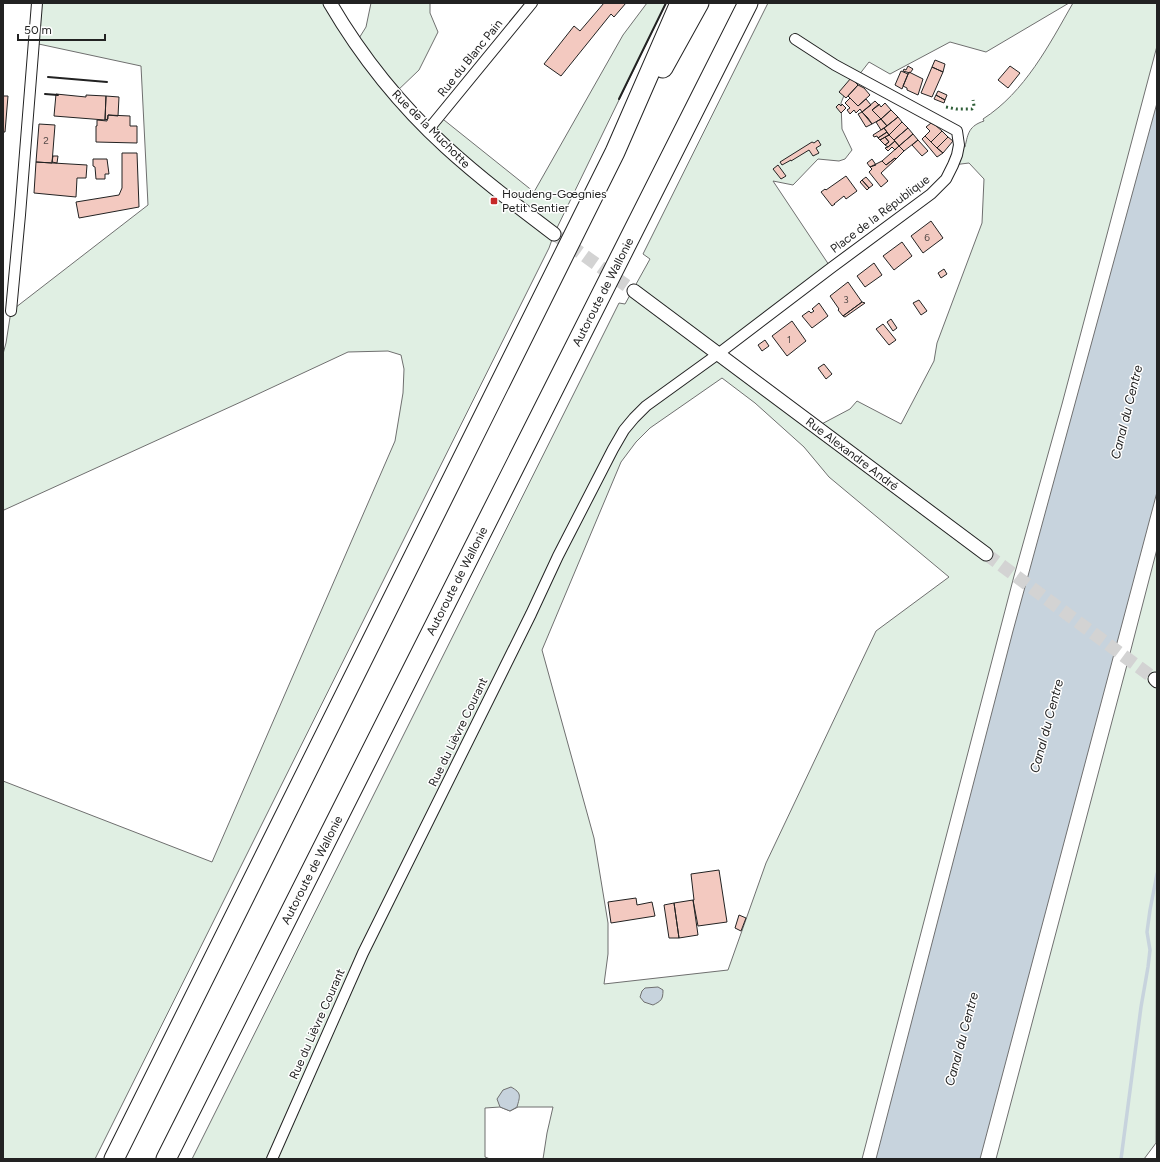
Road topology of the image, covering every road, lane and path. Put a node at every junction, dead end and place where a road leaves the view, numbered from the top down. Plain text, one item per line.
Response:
1 (37, 3) edge
2 (330, 3) edge
3 (532, 3) edge
4 (680, 3) edge
5 (699, 3) edge
6 (748, 3) edge
7 (795, 39) dead end
8 (428, 130) junction
9 (615, 152) junction
10 (554, 234) tunnel mouth
11 (634, 291) tunnel mouth
12 (10, 311) dead end
13 (718, 354) junction
14 (986, 554) tunnel mouth
15 (114, 1159) edge
16 (166, 1159) edge
17 (272, 1159) edge

1 - 12 street
2 - 8 street, Rue de la Muchotte
3 - 8 street, Rue du Blanc Pain
4 - 9 highway
5 - 9 highway
6 - 16 highway, Autoroute de Wallonie
7 - 13 street, Place de la République
8 - 10 street, Rue de la Muchotte
9 - 15 highway
11 - 13 street
13 - 14 street, Rue Alexandre André
13 - 17 street, Rue du Lièvre Courant

